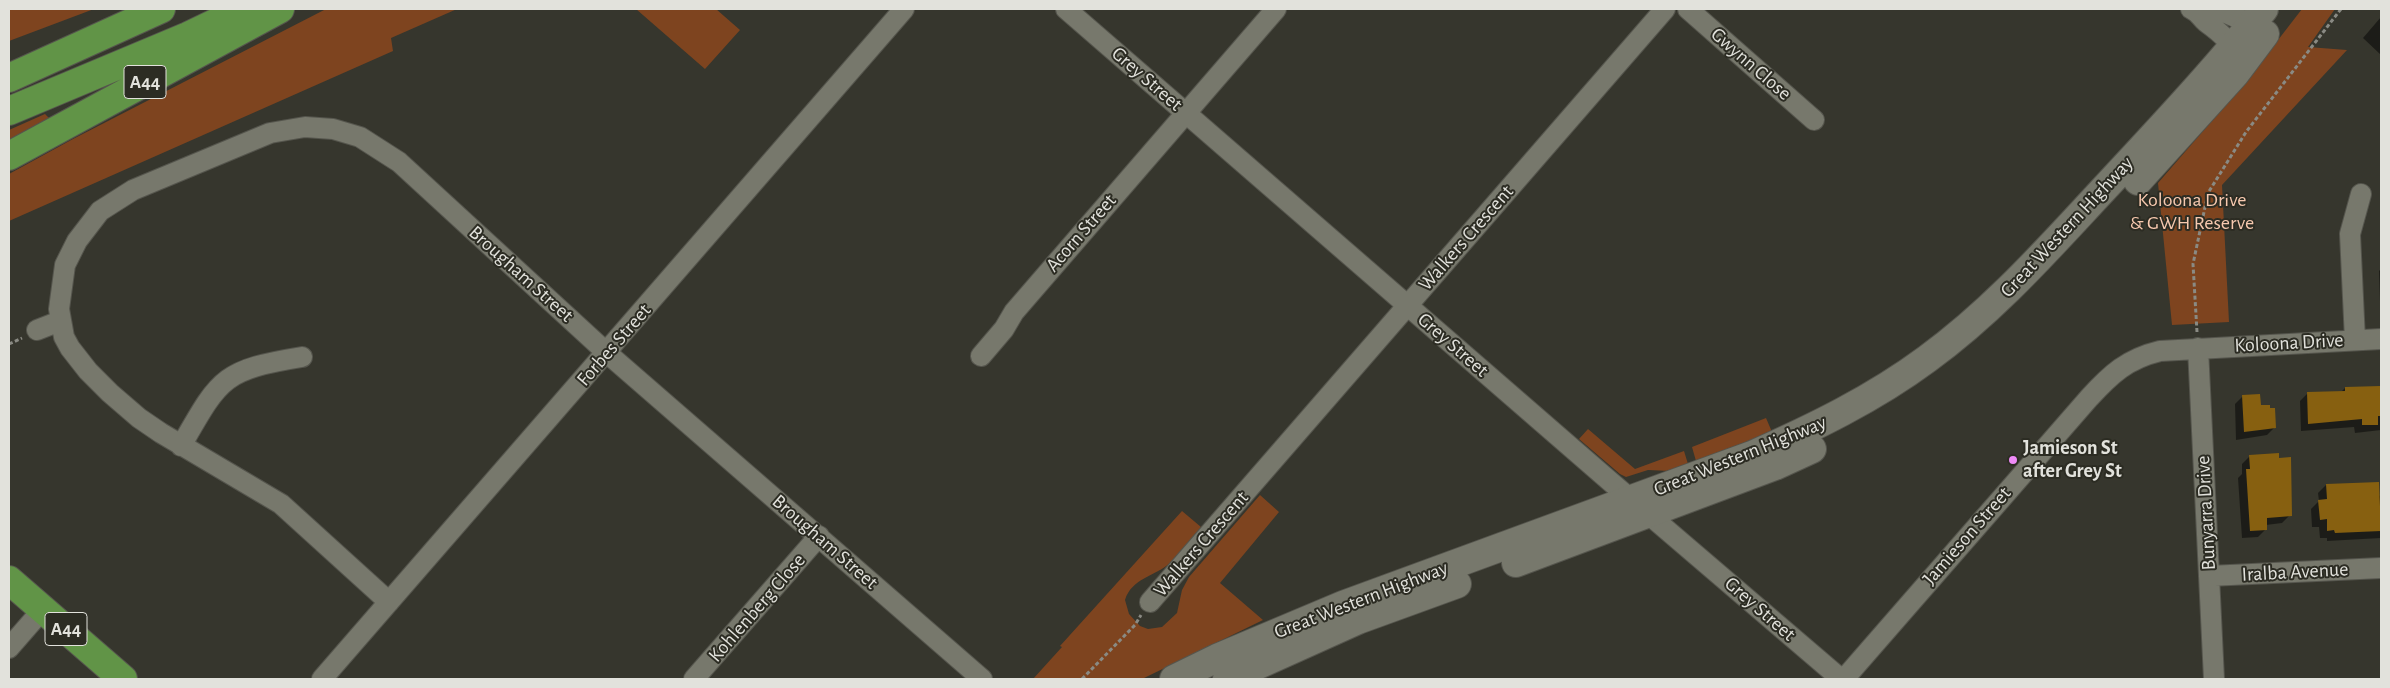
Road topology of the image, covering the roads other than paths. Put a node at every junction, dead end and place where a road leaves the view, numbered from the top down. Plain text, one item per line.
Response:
1 (161, 9) edge
2 (244, 9) edge
3 (280, 9) edge
4 (904, 9) edge
5 (1066, 9) edge
6 (1276, 9) edge
7 (1665, 9) edge
8 (1688, 9) edge
9 (2203, 9) edge
10 (2284, 9) edge
11 (2261, 21) edge
12 (75, 46) junction
13 (2232, 46) junction
14 (9, 65) edge
15 (9, 78) edge
16 (9, 112) edge
17 (1185, 112) junction
18 (1814, 120) dead end
19 (9, 156) edge
20 (2361, 194) dead end
21 (1407, 306) junction
22 (60, 321) junction
23 (38, 330) dead end
24 (2381, 339) edge
25 (2355, 340) junction
26 (2198, 348) junction
27 (608, 353) junction
28 (981, 356) dead end
29 (302, 357) dead end
30 (181, 446) junction
31 (1640, 507) junction
32 (819, 536) junction
33 (2381, 568) edge
34 (2209, 576) junction
35 (9, 580) edge
36 (389, 602) junction
37 (1150, 602) road end
38 (43, 610) junction
39 (9, 648) edge
40 (124, 679) edge
41 (322, 679) edge
42 (694, 679) edge
43 (982, 679) edge
44 (1174, 679) edge
45 (1227, 679) edge
46 (1843, 679) edge
47 (2214, 679) edge

1 - 12 highway
2 - 16 highway
3 - 19 highway, A44
4 - 27 street, Forbes Street
5 - 17 street, Grey Street
6 - 17 street, Acorn Street
7 - 21 street, Walkers Crescent
8 - 18 street, Gwynn Close
9 - 11 street
9 - 13 street
10 - 11 main road, Great Western Highway
11 - 13 main road, Great Western Highway
11 - 31 main road, Great Western Highway
12 - 14 highway
12 - 15 highway
13 - 31 main road, Great Western Highway
17 - 21 street, Grey Street
17 - 28 street, Acorn Street
20 - 25 street
21 - 31 street, Grey Street
21 - 37 street, Walkers Crescent
22 - 23 street
22 - 27 street, Brougham Street
22 - 30 street, Brougham Street
24 - 25 street, Koloona Drive
25 - 26 street, Koloona Drive
26 - 34 street, Bunyarra Drive
26 - 46 street, Jamieson Street
27 - 32 street, Brougham Street
27 - 36 street, Forbes Street
29 - 30 street
30 - 36 street, Brougham Street
31 - 44 main road, Great Western Highway
31 - 45 main road, Great Western Highway
31 - 46 street, Grey Street
32 - 42 street, Kohlenberg Close
32 - 43 street, Brougham Street
33 - 34 street, Iralba Avenue
34 - 47 street, Bunyarra Drive
35 - 38 highway, A44
36 - 41 street, Forbes Street
38 - 39 street
38 - 40 highway, A44

